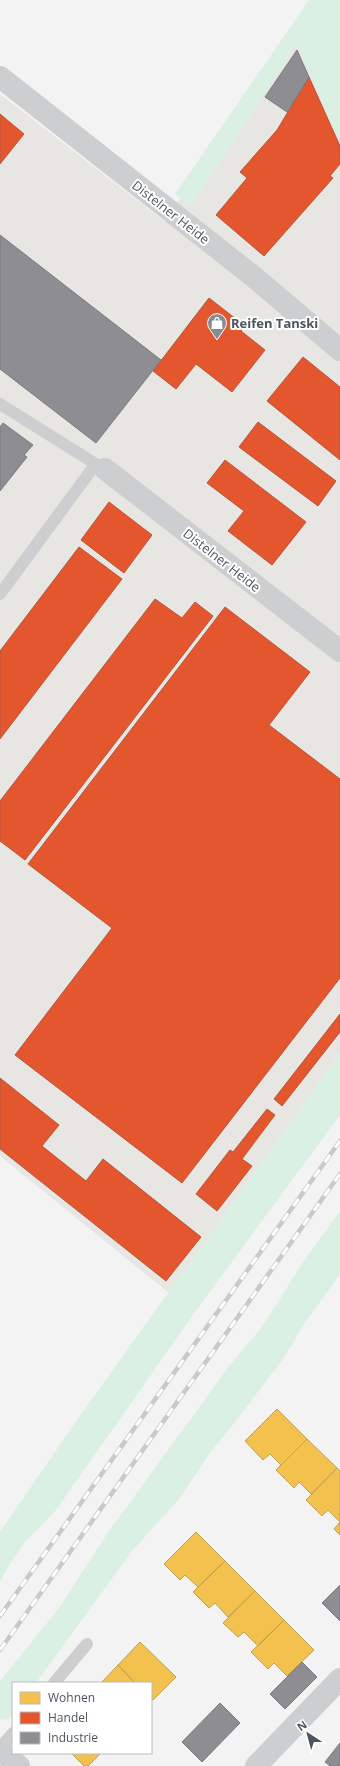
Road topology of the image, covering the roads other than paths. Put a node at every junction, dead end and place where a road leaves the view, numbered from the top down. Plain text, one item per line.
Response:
1 (0, 77) edge
2 (340, 350) edge
3 (0, 404) edge
4 (100, 467) junction
5 (0, 594) edge
6 (340, 651) edge
7 (86, 1644) dead end
8 (340, 1679) edge
9 (55, 1682) edge
10 (12, 1734) edge
11 (0, 1750) edge
12 (19, 1766) edge
13 (256, 1766) edge

1 - 2 street, Distelner Heide
3 - 4 lane
4 - 5 lane
4 - 6 street, Distelner Heide
7 - 9 lane
8 - 13 street
10 - 11 lane
11 - 12 street

